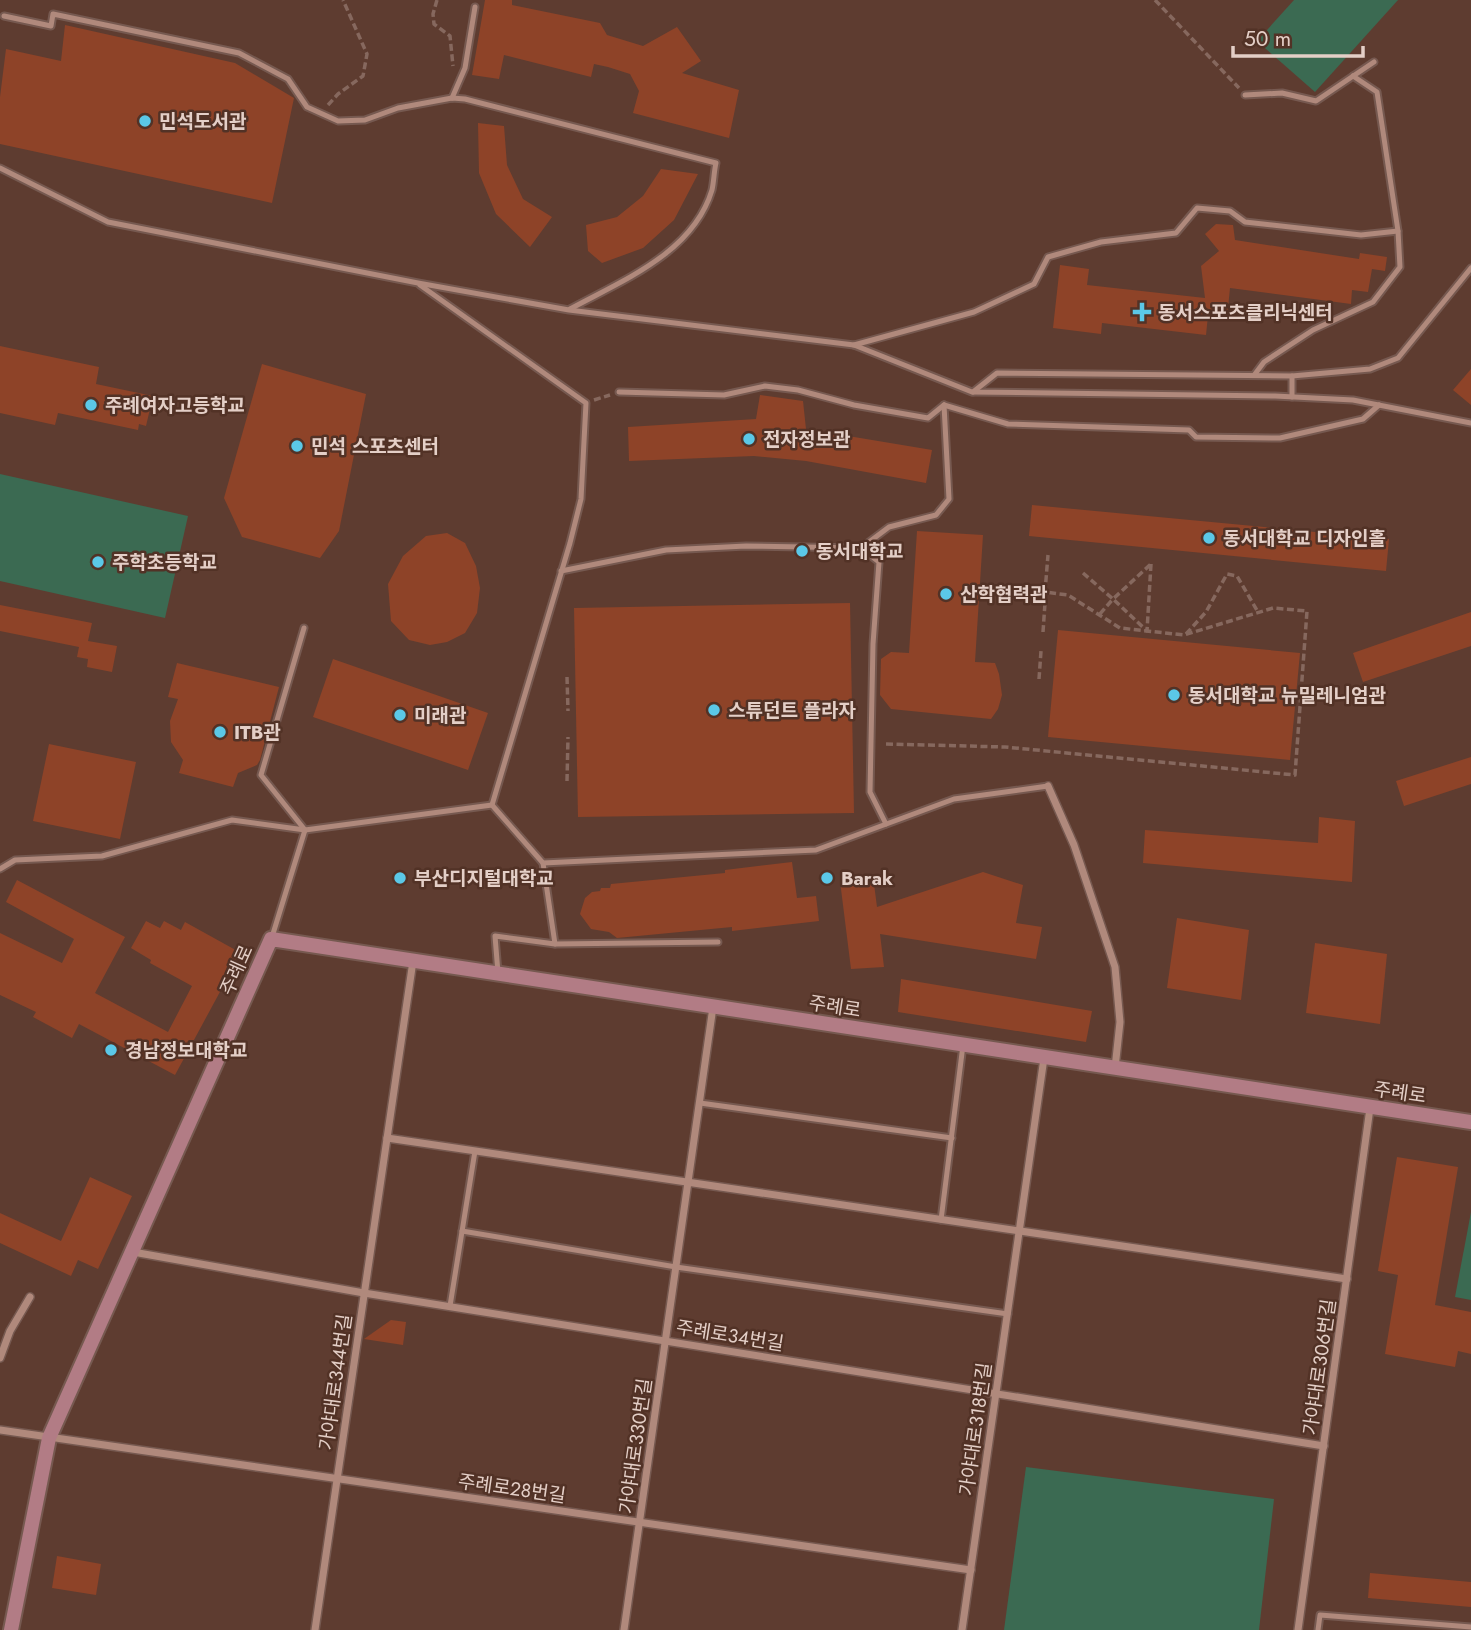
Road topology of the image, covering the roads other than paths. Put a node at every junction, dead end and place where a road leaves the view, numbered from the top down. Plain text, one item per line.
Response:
1 (475, 7) dead end
2 (4, 16) dead end
3 (1374, 61) dead end
4 (1353, 76) junction
5 (1245, 95) road end
6 (452, 98) junction
7 (0, 168) edge
8 (1398, 231) junction
9 (1471, 268) edge
10 (418, 283) junction
11 (569, 310) junction
12 (854, 345) junction
13 (1255, 374) junction
14 (1292, 376) junction
15 (618, 392) road end
16 (972, 392) junction
17 (1292, 397) junction
18 (944, 405) junction
19 (1379, 405) junction
20 (1471, 424) edge
21 (860, 548) junction
22 (561, 571) junction
23 (304, 628) dead end
24 (1048, 786) joint
25 (492, 805) junction
26 (886, 824) junction
27 (305, 830) junction
28 (542, 863) junction
29 (0, 869) edge
30 (271, 939) junction
31 (718, 942) dead end
32 (555, 944) junction
33 (413, 961) junction
34 (498, 974) junction
35 (713, 1007) junction
36 (963, 1045) junction
37 (1044, 1058) junction
38 (1115, 1069) junction
39 (700, 1103) junction
40 (1370, 1108) junction
41 (1471, 1122) edge
42 (387, 1138) junction
43 (952, 1138) junction
44 (475, 1151) junction
45 (688, 1183) junction
46 (941, 1220) junction
47 (462, 1231) junction
48 (1019, 1232) junction
49 (132, 1252) junction
50 (676, 1266) junction
51 (1347, 1279) junction
52 (364, 1293) junction
53 (30, 1297) dead end
54 (450, 1306) junction
55 (1008, 1314) junction
56 (666, 1341) junction
57 (0, 1357) edge
58 (996, 1394) junction
59 (0, 1430) edge
60 (50, 1438) junction
61 (1324, 1446) junction
62 (337, 1479) junction
63 (640, 1522) junction
64 (971, 1570) junction
65 (1471, 1627) edge
66 (11, 1630) edge
67 (315, 1630) edge
68 (624, 1630) edge
69 (962, 1630) edge
70 (1298, 1630) edge
71 (1318, 1630) edge

1 - 6 lane
2 - 6 lane
3 - 4 lane
4 - 5 lane
4 - 8 lane
6 - 11 lane
7 - 10 lane
8 - 12 lane
8 - 13 lane
9 - 14 lane
10 - 11 lane
10 - 22 lane
11 - 12 lane
12 - 16 lane
13 - 14 lane
13 - 16 lane
14 - 17 lane
15 - 18 lane
16 - 17 lane
17 - 19 lane
18 - 19 lane
18 - 21 lane
19 - 20 lane
21 - 22 lane
21 - 26 lane
22 - 25 lane
23 - 27 lane
24 - 26 lane
24 - 38 street
25 - 27 lane
25 - 28 lane
26 - 28 lane
27 - 29 lane
27 - 30 lane
28 - 32 lane
30 - 33 street, 주례로
30 - 49 street, 주례로
31 - 32 lane
32 - 34 lane
33 - 34 street, 주례로
33 - 42 street, 가야대로344번길
34 - 35 street, 주례로
35 - 36 street, 주례로
35 - 39 street, 가야대로330번길
36 - 37 street, 주례로
36 - 43 lane
37 - 38 street, 주례로
37 - 48 street, 가야대로318번길
38 - 40 street, 주례로
39 - 43 lane
39 - 45 street, 가야대로330번길
40 - 41 street, 주례로
40 - 51 street, 가야대로306번길
42 - 44 street
42 - 52 street, 가야대로344번길
43 - 46 lane
44 - 45 street
44 - 47 lane
45 - 46 street
45 - 50 street, 가야대로330번길
46 - 48 street
47 - 50 lane
47 - 54 lane
48 - 51 street
48 - 55 street, 가야대로318번길
49 - 52 street, 주례로34번길
49 - 60 street, 주례로
50 - 55 lane
50 - 56 street, 가야대로330번길
51 - 61 street, 가야대로306번길
52 - 54 street, 주례로34번길
52 - 62 street, 가야대로344번길
53 - 57 street
54 - 56 street, 주례로34번길
55 - 58 street, 가야대로318번길
56 - 58 street, 주례로34번길
56 - 63 street, 가야대로330번길
58 - 61 street, 주례로34번길
58 - 64 street, 가야대로318번길
59 - 60 street, 주례로28번길
60 - 62 street, 주례로28번길
60 - 66 street, 주례로
61 - 70 street, 가야대로306번길
62 - 63 street, 주례로28번길
62 - 67 street, 가야대로344번길
63 - 64 street, 주례로28번길
63 - 68 street, 가야대로330번길
64 - 69 street, 가야대로318번길
65 - 71 lane

